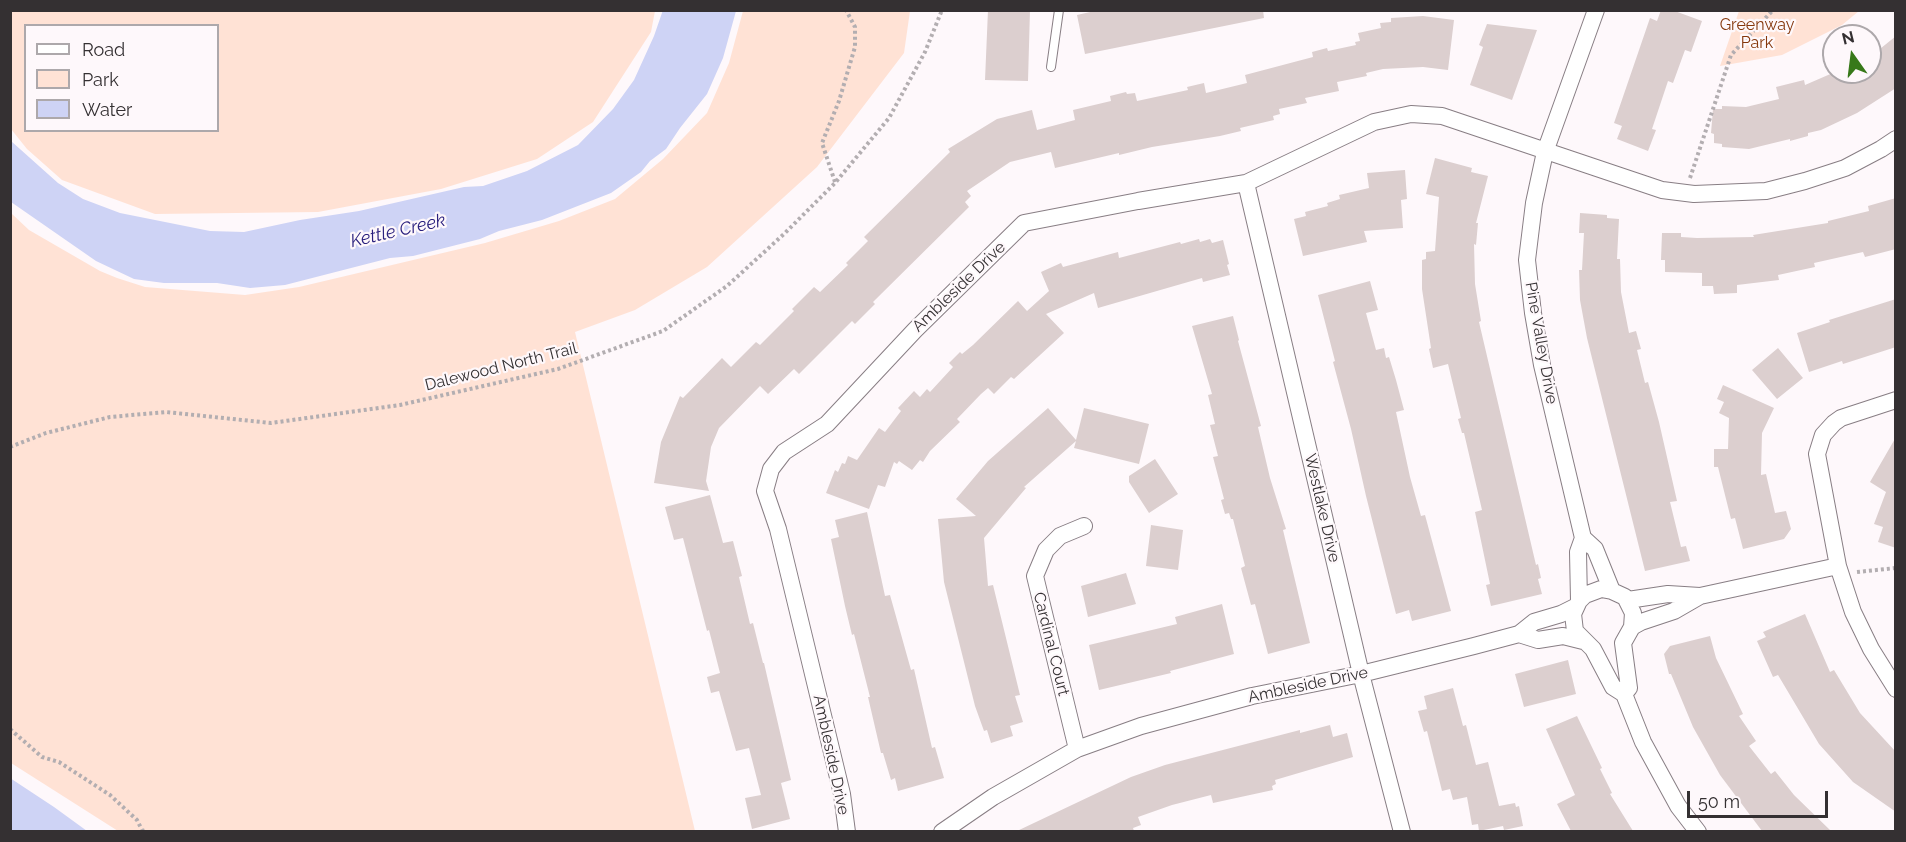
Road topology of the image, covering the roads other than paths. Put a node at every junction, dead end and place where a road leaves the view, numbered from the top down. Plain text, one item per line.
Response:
1 (1059, 10) edge
2 (1596, 10) edge
3 (1051, 67) dead end
4 (1896, 139) edge
5 (1545, 152) junction
6 (1246, 183) junction
7 (1896, 400) edge
8 (1084, 526) dead end
9 (1583, 538) junction
10 (1838, 566) junction
11 (1612, 591) junction
12 (1700, 596) junction
13 (1628, 600) junction
14 (1577, 604) junction
15 (1632, 627) junction
16 (1519, 634) junction
17 (1623, 643) junction
18 (1587, 644) junction
19 (1361, 674) junction
20 (1896, 689) edge
21 (1624, 694) junction
22 (1077, 749) junction
23 (847, 831) edge
24 (942, 831) edge
25 (1402, 831) edge
26 (1698, 831) edge

1 - 3 lane
2 - 5 street, Pine Valley Drive
4 - 5 street, Ambleside Drive
5 - 6 street, Ambleside Drive
5 - 9 street, Pine Valley Drive
6 - 19 street, Westlake Drive
6 - 23 street, Ambleside Drive
7 - 10 street
8 - 22 street, Cardinal Court
9 - 11 street, Pine Valley Drive
9 - 14 street, Pine Valley Drive
10 - 12 street
10 - 20 street
11 - 13 street
11 - 14 street
12 - 13 street
12 - 15 street
13 - 15 street
14 - 16 street, Ambleside Drive
14 - 18 street, Pine Valley Drive
15 - 17 street
16 - 18 street, Ambleside Drive
16 - 19 street, Ambleside Drive
17 - 18 street
17 - 21 street, Pine Valley Drive
18 - 21 street, Pine Valley Drive
19 - 22 street, Ambleside Drive
19 - 25 street, Westlake Drive
21 - 26 street, Pine Valley Drive
22 - 24 street, Ambleside Drive

